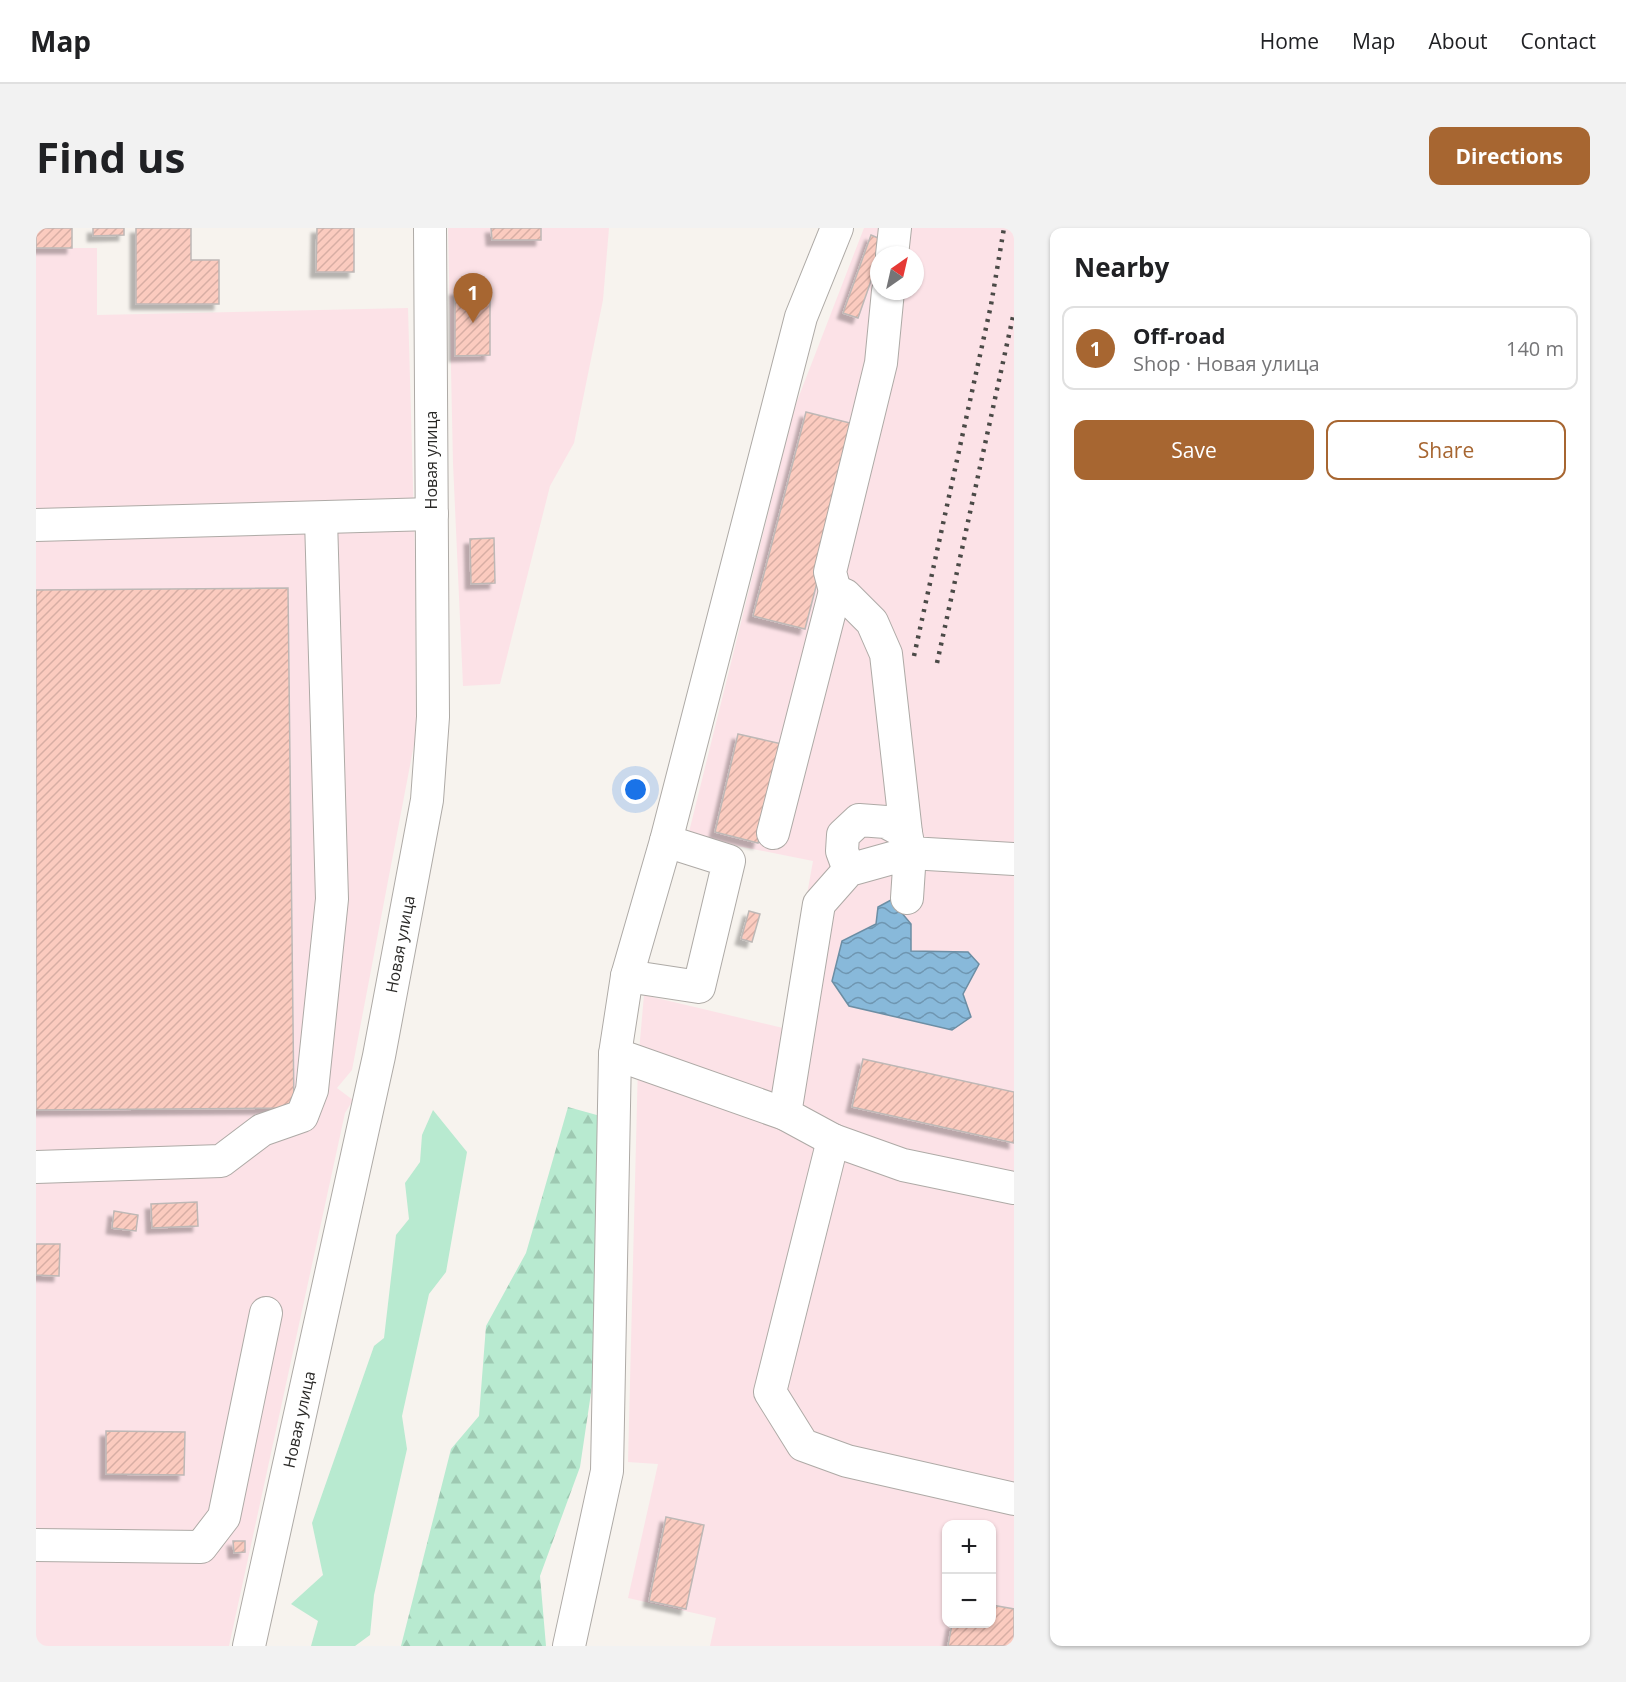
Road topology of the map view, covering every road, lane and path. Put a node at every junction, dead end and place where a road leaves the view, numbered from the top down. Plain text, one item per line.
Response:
1 (430, 228) edge
2 (837, 228) edge
3 (895, 228) edge
4 (893, 246) edge
5 (887, 300) edge
6 (432, 514) junction
7 (321, 519) junction
8 (36, 525) edge
9 (835, 591) junction
10 (773, 833) dead end
11 (666, 841) junction
12 (908, 843) junction
13 (1014, 859) edge
14 (849, 870) junction
15 (907, 898) dead end
16 (627, 976) junction
17 (615, 1054) junction
18 (785, 1114) junction
19 (833, 1140) junction
20 (36, 1167) edge
21 (1014, 1188) edge
22 (266, 1313) dead end
23 (1014, 1499) edge
24 (36, 1545) edge
25 (249, 1646) edge
26 (569, 1646) edge

1 - 6 street, Новая улица
2 - 11 street
3 - 4 street
5 - 9 street
6 - 7 street
6 - 25 street, Новая улица
7 - 8 street
7 - 20 street
9 - 10 street
9 - 12 street
11 - 16 street
11 - 16 street
12 - 13 street
12 - 14 street
12 - 14 street
12 - 15 street
14 - 18 street
16 - 17 street
17 - 18 street
17 - 26 street
18 - 19 street
19 - 21 street
19 - 23 street
22 - 24 street

